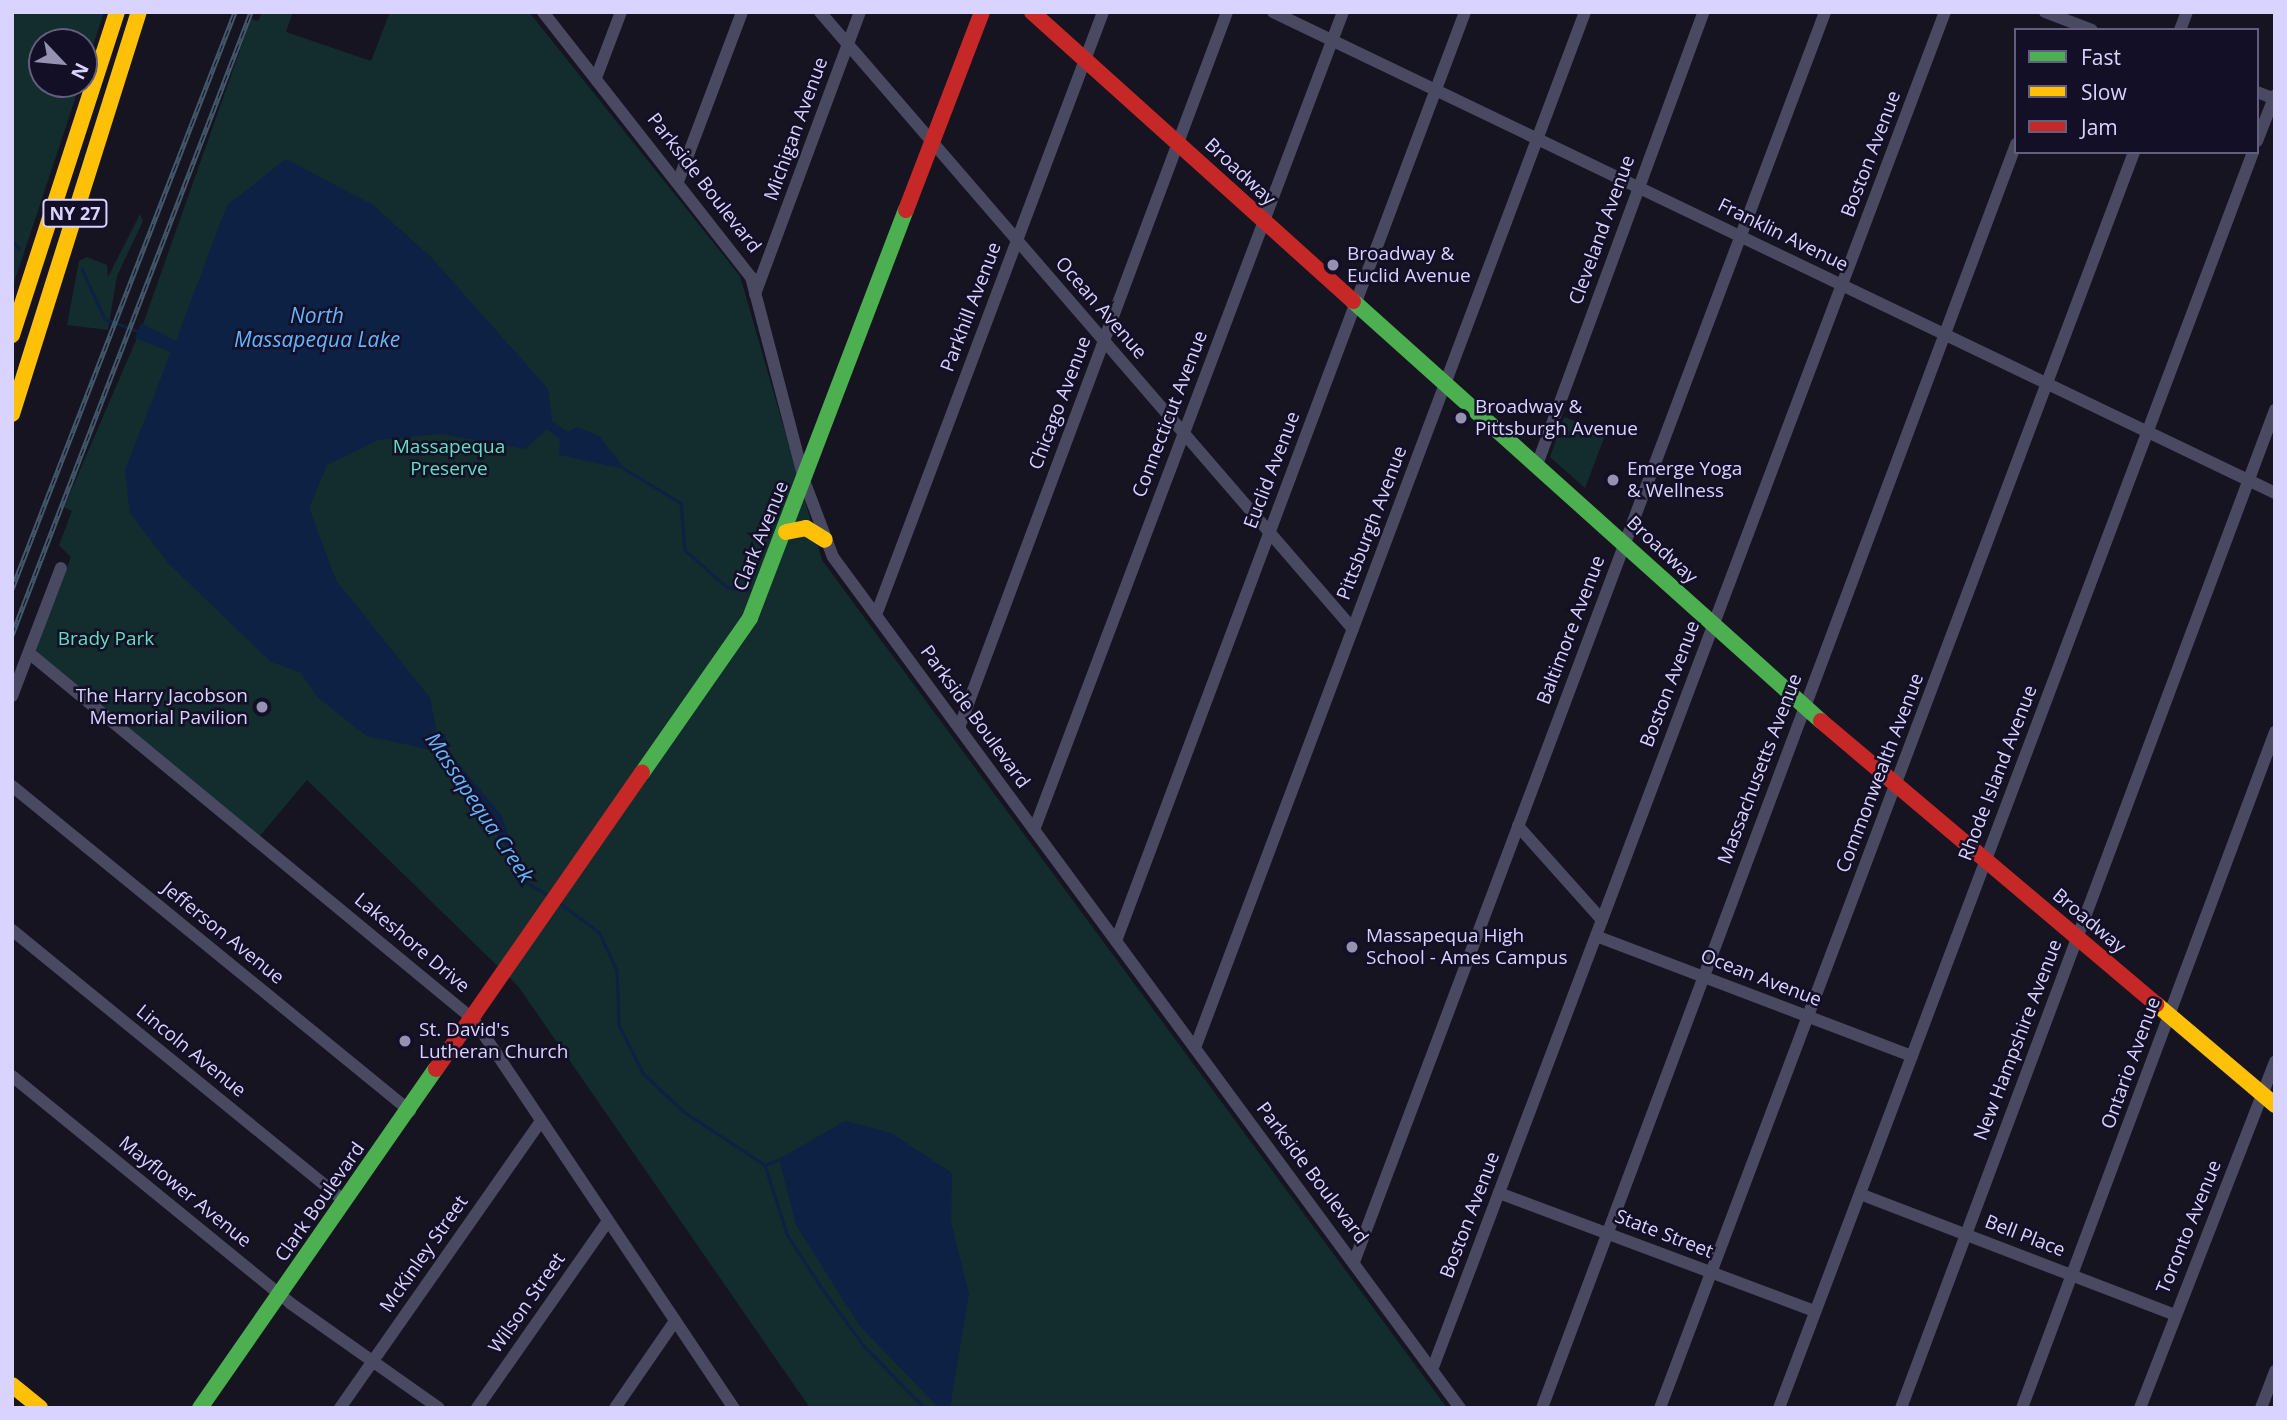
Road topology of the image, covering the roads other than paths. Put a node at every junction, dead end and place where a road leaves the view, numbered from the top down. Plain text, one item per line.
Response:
1 (117, 12) edge
2 (139, 12) edge
3 (543, 12) edge
4 (621, 12) edge
5 (742, 12) edge
6 (820, 12) edge
7 (860, 12) edge
8 (982, 12) edge
9 (1032, 12) edge
10 (1103, 12) edge
11 (1227, 12) edge
12 (1273, 12) edge
13 (1343, 12) edge
14 (1465, 12) edge
15 (1585, 12) edge
16 (1704, 12) edge
17 (1825, 12) edge
18 (1945, 12) edge
19 (2045, 12) edge
20 (2062, 20) edge
21 (2086, 28) edge
22 (1332, 41) junction
23 (847, 45) junction
24 (1085, 59) junction
25 (596, 78) junction
26 (1436, 90) junction
27 (2274, 97) edge
28 (2259, 136) edge
29 (1537, 139) junction
30 (1177, 142) junction
31 (932, 143) junction
32 (2014, 149) edge
33 (2133, 154) edge
34 (2252, 154) edge
35 (679, 179) junction
36 (1638, 187) junction
37 (1263, 222) junction
38 (1740, 236) junction
39 (1017, 240) junction
40 (1842, 285) junction
41 (754, 298) junction
42 (1356, 303) junction
43 (1944, 334) junction
44 (12, 335) edge
45 (1105, 340) junction
46 (2047, 383) junction
47 (1445, 384) junction
48 (2275, 410) edge
49 (12, 414) edge
50 (2148, 432) junction
51 (1184, 435) junction
52 (1538, 462) junction
53 (2248, 481) junction
54 (805, 483) junction
55 (2275, 493) edge
56 (786, 532) junction
57 (1269, 533) junction
58 (825, 540) junction
59 (1624, 543) junction
60 (61, 568) dead end
61 (876, 615) junction
62 (1713, 626) junction
63 (1353, 629) junction
64 (29, 653) junction
65 (12, 696) edge
66 (1804, 708) junction
67 (959, 728) junction
68 (2275, 732) edge
69 (12, 786) edge
70 (1896, 786) junction
71 (1518, 826) junction
72 (1034, 830) junction
73 (1986, 860) junction
74 (1602, 920) junction
75 (12, 930) edge
76 (1596, 936) junction
77 (2077, 939) junction
78 (1116, 941) junction
79 (1701, 976) junction
80 (1808, 1016) junction
81 (2169, 1016) junction
82 (474, 1020) junction
83 (1195, 1048) junction
84 (1912, 1056) junction
85 (2275, 1061) edge
86 (12, 1076) edge
87 (2269, 1100) edge
88 (410, 1111) junction
89 (540, 1122) junction
90 (1499, 1193) junction
91 (1860, 1194) junction
92 (345, 1202) junction
93 (608, 1221) junction
94 (1608, 1234) junction
95 (1966, 1234) junction
96 (1354, 1262) junction
97 (1711, 1272) junction
98 (2072, 1275) junction
99 (280, 1294) junction
100 (1815, 1311) junction
101 (2175, 1315) junction
102 (675, 1321) junction
103 (373, 1361) junction
104 (1432, 1370) junction
105 (2275, 1371) edge
106 (12, 1385) edge
107 (40, 1408) edge
108 (200, 1408) edge
109 (340, 1408) edge
110 (439, 1408) edge
111 (477, 1408) edge
112 (615, 1408) edge
113 (734, 1408) edge
114 (1460, 1408) edge
115 (1542, 1408) edge
116 (1660, 1408) edge
117 (1779, 1408) edge
118 (1901, 1408) edge
119 (2022, 1408) edge
120 (2140, 1408) edge
121 (2261, 1408) edge

1 - 44 main road, NY 27
2 - 49 main road, NY 27
3 - 25 street, Parkside Boulevard
4 - 25 street
5 - 35 street
6 - 23 street, Ocean Avenue
7 - 23 street, Michigan Avenue
8 - 31 main road, Clark Avenue
9 - 24 main road, Broadway
10 - 24 street, Parkhill Avenue
11 - 30 street, Chicago Avenue
12 - 22 street, Franklin Avenue
13 - 22 street, Connecticut Avenue
14 - 26 street, Euclid Avenue
15 - 29 street, Pittsburgh Avenue
16 - 36 street, Cleveland Avenue
17 - 38 street, Baltimore Avenue
18 - 40 street, Boston Avenue
19 - 20 street
20 - 21 street
22 - 26 street, Franklin Avenue
22 - 37 street, Connecticut Avenue
23 - 31 street, Ocean Avenue
23 - 41 street, Michigan Avenue
24 - 30 main road, Broadway
24 - 39 street, Parkhill Avenue
25 - 35 street, Parkside Boulevard
26 - 29 street, Franklin Avenue
26 - 42 street, Euclid Avenue
27 - 28 street
29 - 36 street, Franklin Avenue
29 - 47 street, Pittsburgh Avenue
30 - 37 main road, Broadway
30 - 45 street, Chicago Avenue
31 - 39 street, Ocean Avenue
31 - 54 main road, Clark Avenue
32 - 43 street, Massachusetts Avenue
33 - 46 street, Commonwealth Avenue
34 - 50 street, Rhode Island Avenue
35 - 41 street, Parkside Boulevard
36 - 38 street, Franklin Avenue
36 - 52 street, Cleveland Avenue
37 - 42 main road, Broadway
37 - 51 street, Connecticut Avenue
38 - 40 street, Franklin Avenue
38 - 59 street, Baltimore Avenue
39 - 45 street, Ocean Avenue
39 - 61 street, Parkhill Avenue
40 - 43 street, Franklin Avenue
40 - 62 street, Boston Avenue
41 - 54 street, Parkside Boulevard
42 - 47 main road, Broadway
42 - 57 street, Euclid Avenue
43 - 46 street, Franklin Avenue
43 - 66 street, Massachusetts Avenue
45 - 51 street, Ocean Avenue
45 - 67 street, Chicago Avenue
46 - 50 street, Franklin Avenue
46 - 70 street, Commonwealth Avenue
47 - 52 main road, Broadway
47 - 63 street, Pittsburgh Avenue
48 - 53 street, New Hampshire Avenue
50 - 53 street, Franklin Avenue
50 - 73 street, Rhode Island Avenue
51 - 57 street, Ocean Avenue
51 - 72 street, Connecticut Avenue
52 - 59 main road, Broadway
53 - 55 street, Franklin Avenue
53 - 77 street, New Hampshire Avenue
54 - 56 main road, Clark Avenue
54 - 58 street, Parkside Boulevard
56 - 58 main road
56 - 82 main road, Clark Avenue
57 - 63 street, Ocean Avenue
57 - 78 street, Euclid Avenue
58 - 61 street, Parkside Boulevard
59 - 62 main road, Broadway
59 - 71 street, Baltimore Avenue
60 - 64 street
61 - 67 street, Parkside Boulevard
62 - 66 main road, Broadway
62 - 74 street, Boston Avenue
63 - 83 street, Pittsburgh Avenue
64 - 65 street
64 - 82 street, Lakeshore Drive
66 - 70 main road, Broadway
66 - 79 street, Massachusetts Avenue
67 - 72 street, Parkside Boulevard
68 - 81 street, Ontario Avenue
69 - 88 street, Jefferson Avenue
70 - 73 main road, Broadway
70 - 80 street, Commonwealth Avenue
71 - 74 street
71 - 96 street, Baltimore Avenue
72 - 78 street, Parkside Boulevard
73 - 77 main road, Broadway
73 - 84 street, Rhode Island Avenue
74 - 76 street, Boston Avenue
75 - 92 street, Lincoln Avenue
76 - 79 street, Ocean Avenue
76 - 90 street, Boston Avenue
77 - 81 main road, Broadway
77 - 95 street, New Hampshire Avenue
78 - 83 street, Parkside Boulevard
79 - 80 street, Ocean Avenue
79 - 94 street, Massachusetts Avenue
80 - 84 street, Ocean Avenue
80 - 97 street, Commonwealth Avenue
81 - 87 main road, Broadway
81 - 98 street, Ontario Avenue
82 - 88 main road, Clark Boulevard
82 - 89 street, Lakeshore Drive
83 - 96 street, Parkside Boulevard
84 - 91 street, Rhode Island Avenue
85 - 87 street, Toronto Avenue
86 - 99 street, Mayflower Avenue
87 - 101 street, Toronto Avenue
88 - 92 main road, Clark Boulevard
89 - 93 street, Lakeshore Drive
89 - 103 street, McKinley Street
90 - 94 street, State Street
90 - 104 street, Boston Avenue
91 - 95 street, Bell Place
91 - 100 street, Rhode Island Avenue
92 - 99 main road, Clark Boulevard
93 - 102 street, Lakeshore Drive
93 - 111 street, Wilson Street
94 - 97 street, State Street
94 - 115 street, Massachusetts Avenue
95 - 98 street, Bell Place
95 - 118 street, New Hampshire Avenue
96 - 104 street, Parkside Boulevard
97 - 100 street, State Street
97 - 116 street, Commonwealth Avenue
98 - 101 street, Bell Place
98 - 119 street, Ontario Avenue
99 - 103 street, Mayflower Avenue
99 - 108 main road, Clark Boulevard
100 - 117 street, Rhode Island Avenue
101 - 120 street, Toronto Avenue
102 - 112 street
102 - 113 street, Lakeshore Drive
103 - 109 street, McKinley Street
103 - 110 street, Mayflower Avenue
104 - 114 street, Parkside Boulevard
105 - 121 street
106 - 107 main road

